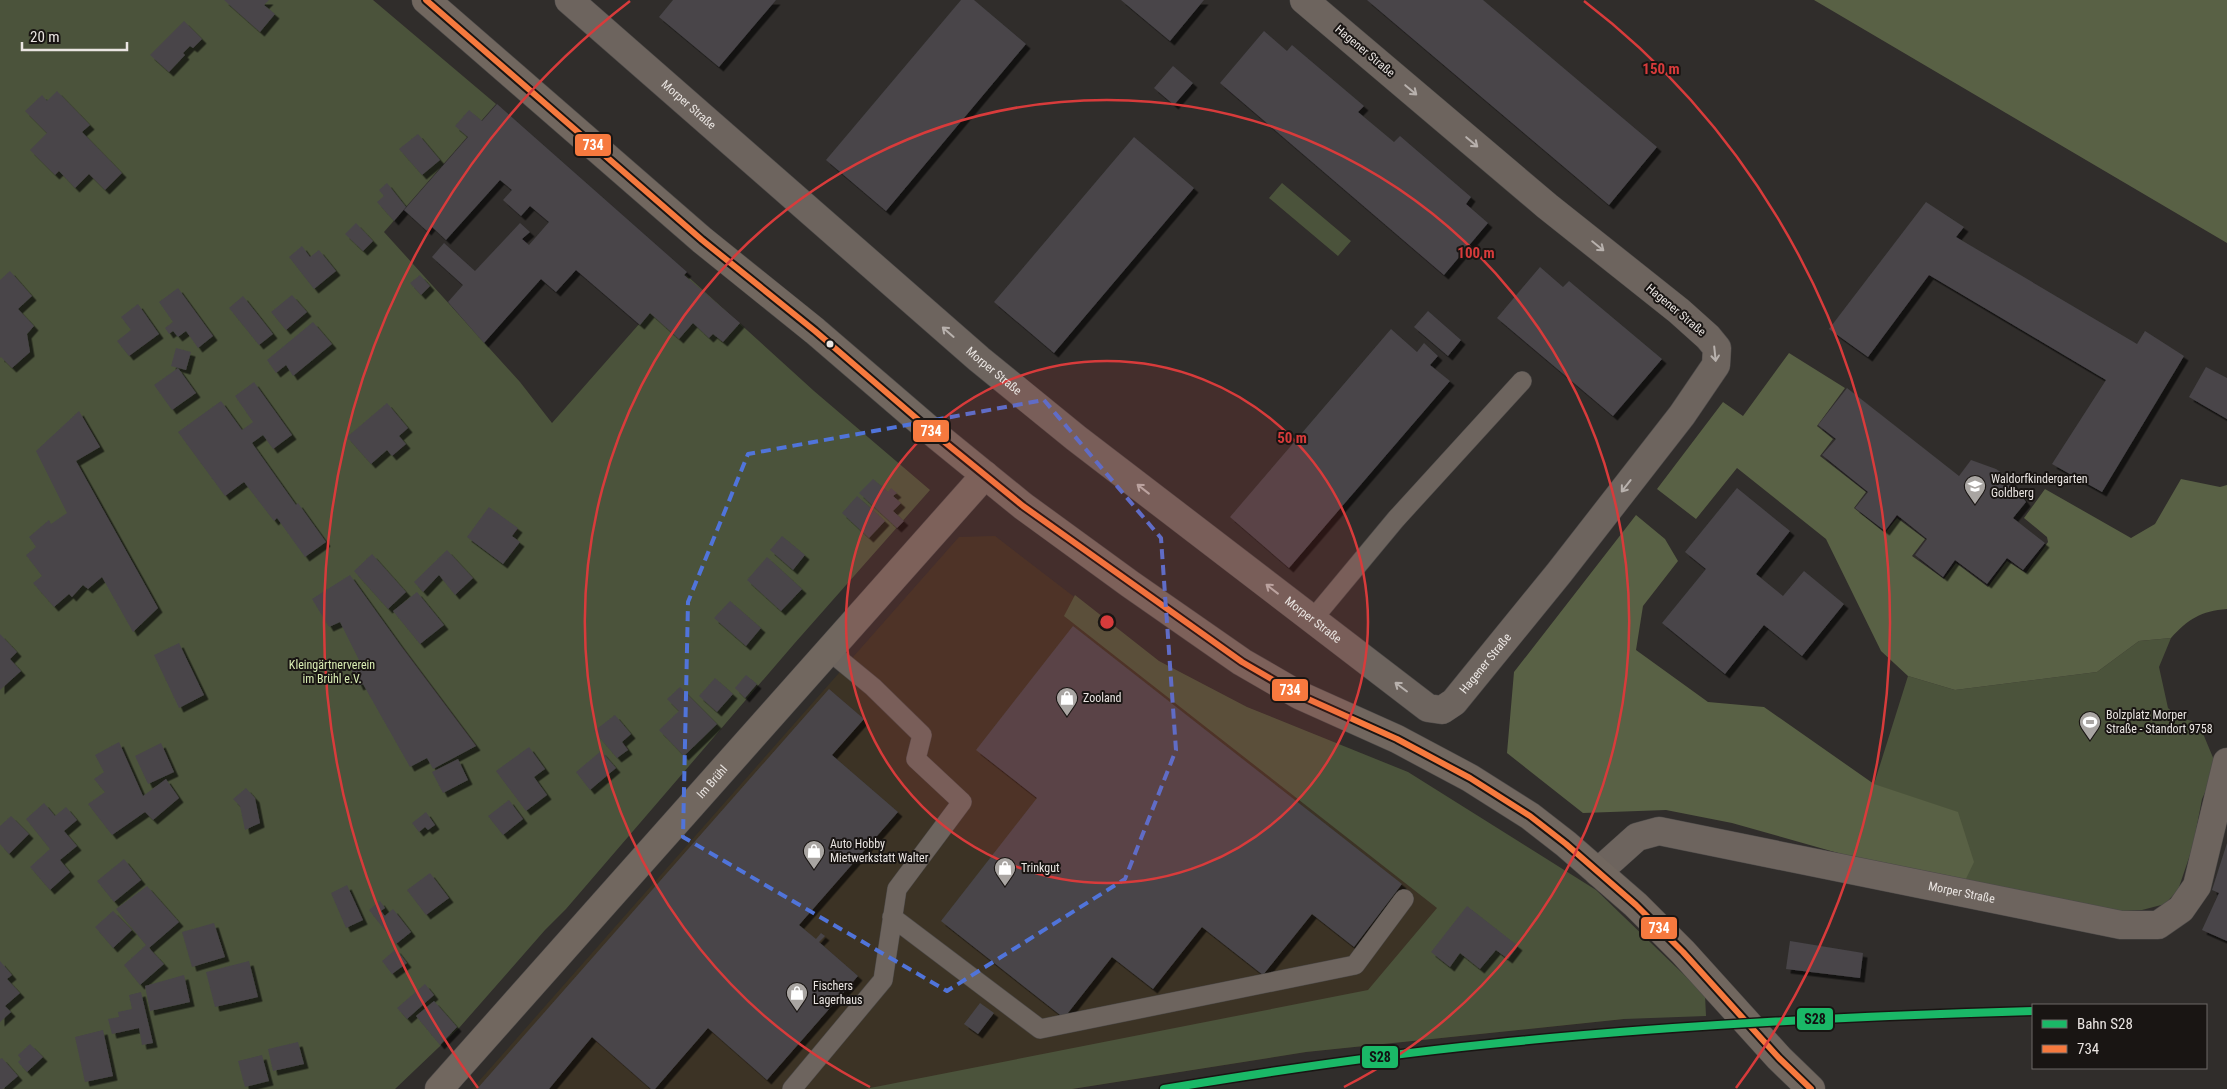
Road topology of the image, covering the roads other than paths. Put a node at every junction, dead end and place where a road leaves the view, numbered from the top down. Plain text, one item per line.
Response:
1 (426, 0) edge
2 (569, 0) edge
3 (1304, 0) edge
4 (1522, 381) dead end
5 (985, 475) junction
6 (1312, 620) junction
7 (828, 650) junction
8 (1442, 710) joint
9 (2225, 753) edge
10 (1598, 872) junction
11 (1404, 900) dead end
12 (892, 917) junction
13 (439, 1089) edge
14 (792, 1089) edge
15 (1810, 1089) edge

1 - 5 main road
6 -> 2 street, Morper Straße
3 -> 8 street, Hagener Straße
4 - 6 lane
5 - 7 main road, Im Brühl
5 - 10 main road
8 -> 6 street, Morper Straße
7 - 12 lane
7 - 13 main road, Im Brühl
9 - 10 street, Morper Straße
10 - 15 main road
11 - 12 lane
12 - 14 lane

